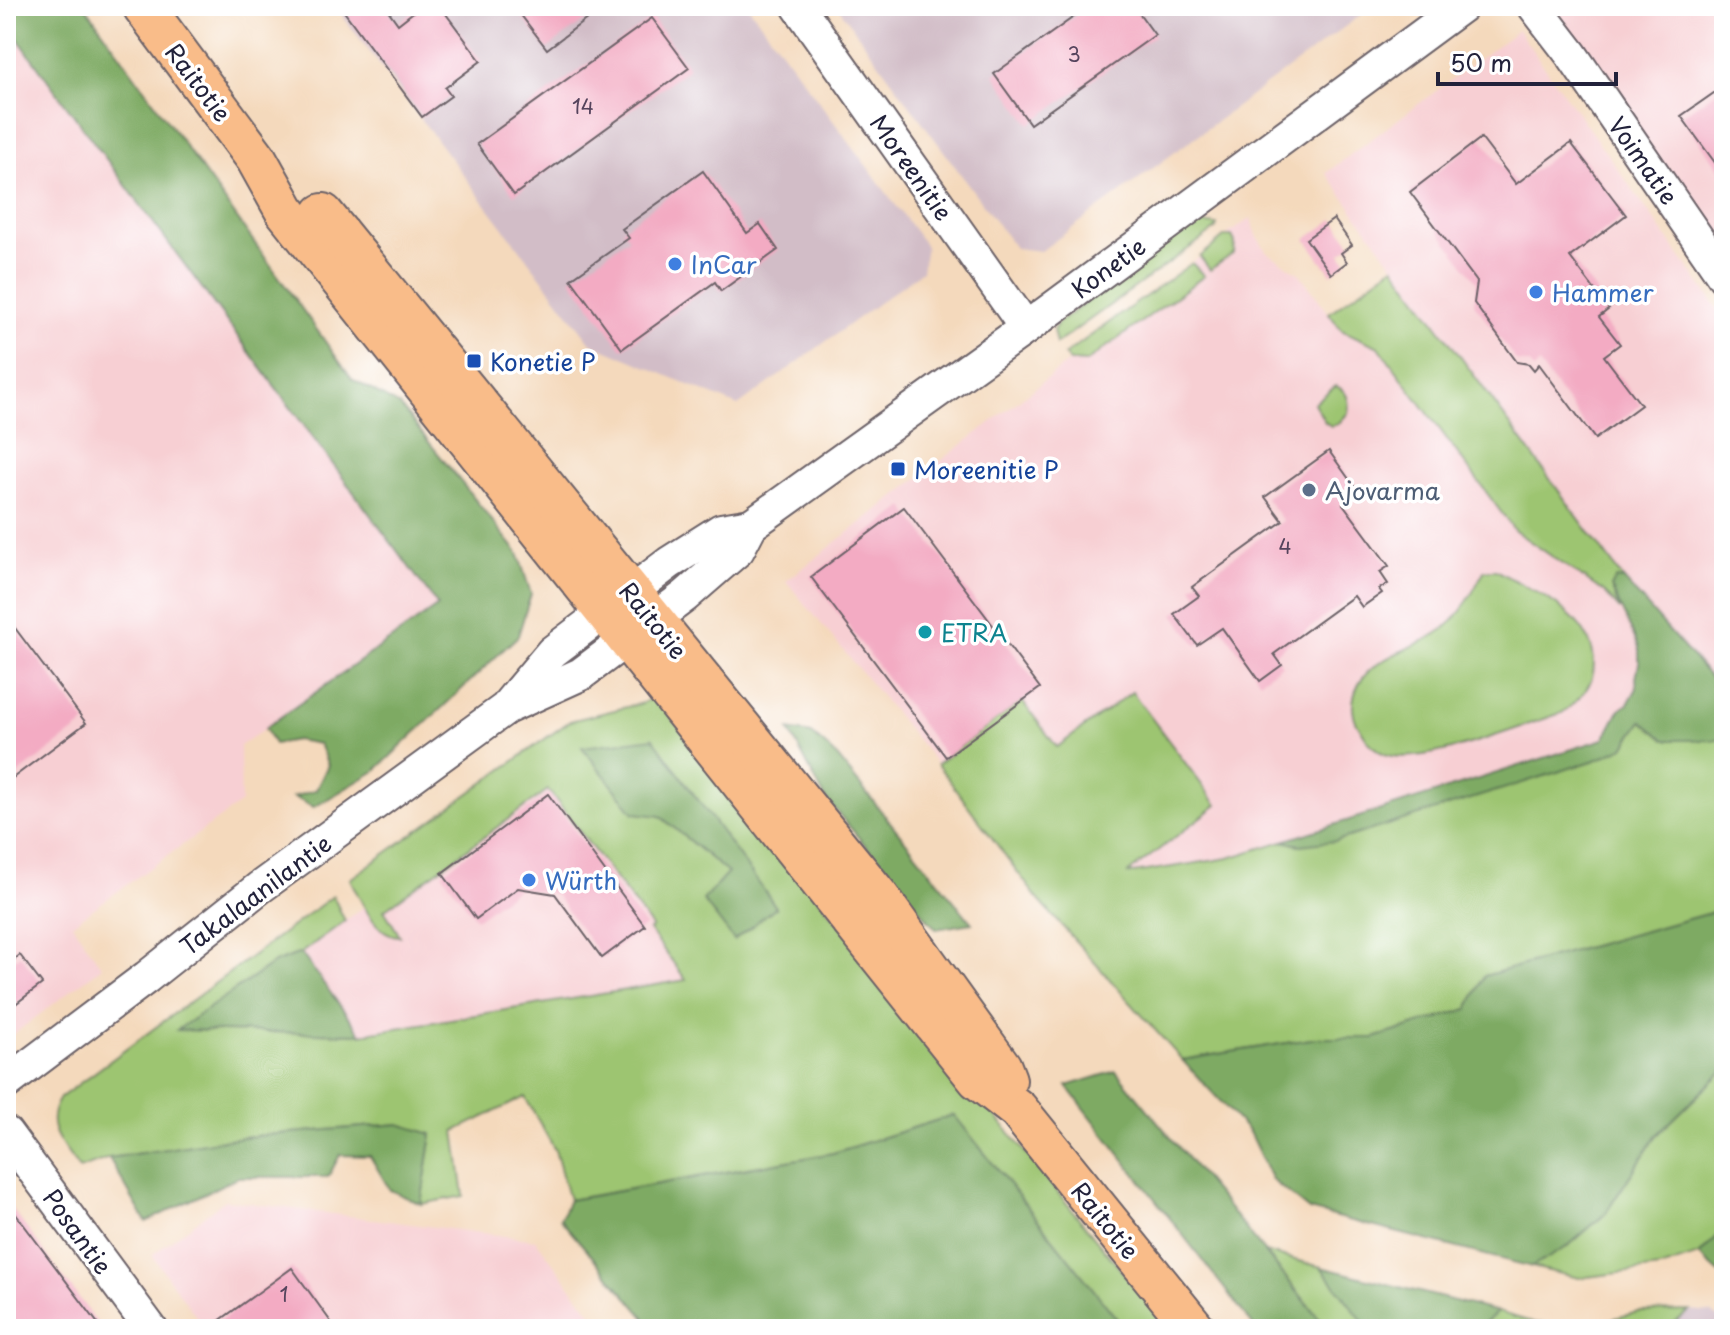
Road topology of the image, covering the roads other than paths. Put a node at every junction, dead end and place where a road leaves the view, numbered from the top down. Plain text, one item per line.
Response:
1 (143, 6) edge
2 (798, 6) edge
3 (1462, 6) edge
4 (1534, 6) edge
5 (1724, 277) edge
6 (1026, 328) junction
7 (628, 615) junction
8 (6, 1083) edge
9 (6, 1133) edge
10 (151, 1329) edge
11 (1195, 1329) edge

1 - 7 main road, Raitotie
2 - 6 street, Moreenitie
3 - 6 street, Konetie
4 - 5 street, Voimatie
6 - 7 street, Konetie
7 - 8 street, Takalaanilantie
7 - 11 main road, Raitotie
9 - 10 street, Posantie

